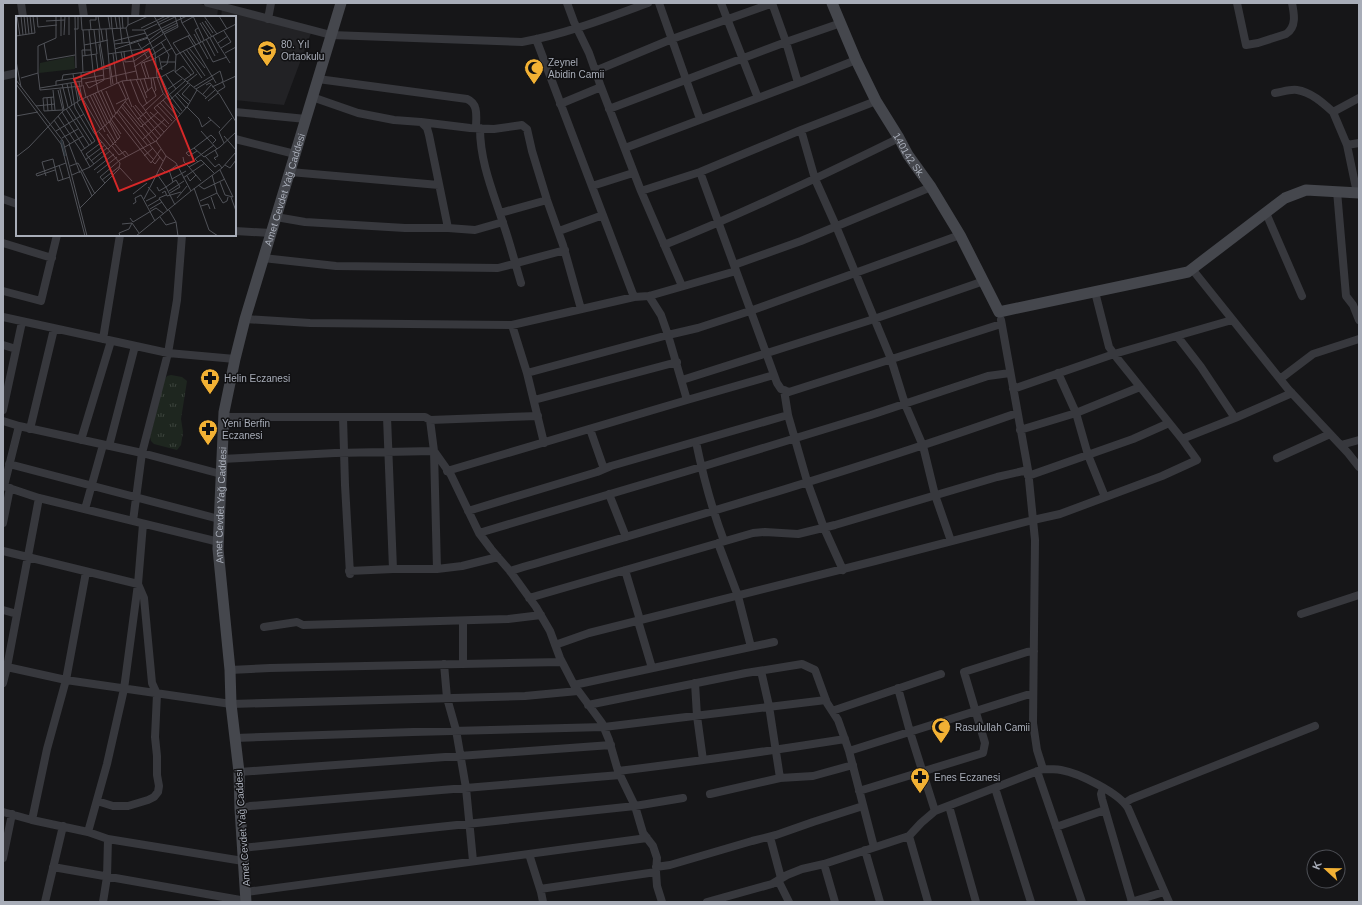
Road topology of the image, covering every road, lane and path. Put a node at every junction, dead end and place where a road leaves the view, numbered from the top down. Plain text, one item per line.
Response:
1 (21, 3) edge
2 (82, 3) edge
3 (136, 3) edge
4 (208, 3) edge
5 (271, 3) edge
6 (341, 3) edge
7 (567, 3) edge
8 (648, 3) edge
9 (659, 3) edge
10 (721, 3) edge
11 (773, 3) edge
12 (832, 3) edge
13 (1237, 3) edge
14 (1292, 3) edge
15 (629, 6) edge
16 (23, 16) edge
17 (84, 16) edge
18 (135, 16) edge
19 (268, 19) junction
20 (726, 20) junction
21 (841, 23) junction
22 (577, 29) junction
23 (331, 35) junction
24 (536, 39) junction
25 (672, 39) junction
26 (786, 42) junction
27 (742, 58) junction
28 (856, 60) junction
29 (595, 71) junction
30 (16, 73) edge
31 (3, 76) edge
32 (318, 79) junction
33 (686, 80) junction
34 (798, 83) junction
35 (601, 87) junction
36 (1275, 93) dead end
37 (312, 97) junction
38 (758, 98) junction
39 (1359, 98) edge
40 (876, 101) junction
41 (560, 104) junction
42 (610, 109) junction
43 (236, 112) edge
44 (1333, 112) junction
45 (306, 119) junction
46 (700, 119) junction
47 (421, 122) junction
48 (478, 128) junction
49 (801, 130) junction
50 (899, 138) junction
51 (236, 139) edge
52 (1359, 143) edge
53 (1346, 146) junction
54 (625, 148) junction
55 (295, 154) junction
56 (290, 172) junction
57 (700, 172) junction
58 (633, 173) junction
59 (815, 179) junction
60 (440, 185) junction
61 (592, 186) junction
62 (931, 187) junction
63 (641, 191) junction
64 (1337, 191) junction
65 (1358, 193) edge
66 (3, 199) edge
67 (547, 200) junction
68 (16, 204) edge
69 (500, 213) junction
70 (1266, 213) junction
71 (603, 215) junction
72 (276, 217) junction
73 (503, 222) junction
74 (718, 223) junction
75 (836, 226) junction
76 (448, 228) junction
77 (236, 231) edge
78 (559, 231) junction
79 (271, 233) junction
80 (960, 235) junction
81 (57, 236) edge
82 (120, 236) edge
83 (182, 236) edge
84 (3, 243) edge
85 (664, 245) junction
86 (565, 250) junction
87 (52, 258) junction
88 (263, 258) junction
89 (516, 264) junction
90 (735, 268) junction
91 (1192, 269) junction
92 (855, 272) junction
93 (984, 281) junction
94 (521, 283) dead end
95 (682, 286) junction
96 (3, 291) edge
97 (1095, 292) junction
98 (649, 296) junction
99 (1302, 296) dead end
100 (634, 297) junction
101 (1359, 300) edge
102 (1350, 302) junction
103 (997, 307) junction
104 (581, 309) junction
105 (750, 311) junction
106 (3, 317) edge
107 (245, 319) junction
108 (874, 319) junction
109 (1232, 320) junction
110 (1359, 320) edge
111 (22, 322) junction
112 (1002, 324) junction
113 (512, 325) junction
114 (54, 329) junction
115 (668, 335) junction
116 (1177, 336) junction
117 (1359, 339) edge
118 (107, 340) junction
119 (3, 345) edge
120 (135, 346) junction
121 (16, 349) junction
122 (168, 353) junction
123 (766, 353) junction
124 (1114, 354) junction
125 (235, 359) junction
126 (891, 359) junction
127 (677, 362) junction
128 (527, 373) junction
129 (1010, 373) junction
130 (1058, 373) junction
131 (774, 375) junction
132 (1280, 379) junction
133 (682, 380) junction
134 (6, 383) edge
135 (1140, 387) junction
136 (1013, 389) junction
137 (784, 390) junction
138 (1292, 393) junction
139 (534, 400) junction
140 (687, 400) junction
141 (905, 404) junction
142 (3, 410) edge
143 (1076, 412) junction
144 (1018, 413) junction
145 (788, 414) junction
146 (538, 416) junction
147 (224, 417) junction
148 (343, 417) junction
149 (387, 417) junction
150 (1235, 418) junction
151 (430, 420) junction
152 (3, 422) edge
153 (1169, 423) junction
154 (19, 426) junction
155 (30, 428) junction
156 (590, 429) junction
157 (1020, 430) junction
158 (1330, 434) junction
159 (795, 438) junction
160 (1182, 439) junction
161 (81, 440) junction
162 (1359, 440) edge
163 (696, 442) junction
164 (544, 443) junction
165 (106, 445) junction
166 (1341, 445) junction
167 (923, 446) junction
168 (434, 451) junction
169 (388, 452) junction
170 (142, 453) junction
171 (344, 453) junction
172 (1088, 455) junction
173 (1277, 458) dead end
174 (222, 459) junction
175 (9, 464) junction
176 (701, 467) junction
177 (1359, 467) edge
178 (604, 469) junction
179 (448, 471) junction
180 (1028, 473) junction
181 (222, 474) junction
182 (807, 482) junction
183 (6, 487) edge
184 (91, 487) junction
185 (609, 494) junction
186 (935, 495) junction
187 (136, 497) junction
188 (1106, 497) junction
189 (39, 498) junction
190 (84, 509) junction
191 (713, 510) junction
192 (468, 511) junction
193 (220, 519) junction
194 (1033, 520) junction
195 (132, 521) junction
196 (3, 523) edge
197 (143, 524) junction
198 (824, 528) junction
199 (479, 533) junction
200 (626, 537) junction
201 (951, 541) junction
202 (219, 542) junction
203 (721, 542) junction
204 (3, 551) edge
205 (498, 557) junction
206 (27, 558) junction
207 (393, 569) junction
208 (437, 569) junction
209 (626, 570) junction
210 (843, 570) junction
211 (510, 571) junction
212 (86, 572) junction
213 (138, 584) junction
214 (1359, 595) edge
215 (738, 596) junction
216 (529, 598) junction
217 (3, 610) edge
218 (17, 614) junction
219 (1301, 614) dead end
220 (541, 615) junction
221 (463, 620) junction
222 (639, 620) junction
223 (264, 627) dead end
224 (774, 642) dead end
225 (555, 645) junction
226 (751, 647) junction
227 (1034, 651) junction
228 (562, 662) junction
229 (444, 664) junction
230 (463, 664) junction
231 (652, 668) junction
232 (5, 670) edge
233 (230, 670) junction
234 (761, 671) junction
235 (941, 674) dead end
236 (66, 680) junction
237 (3, 683) edge
238 (695, 683) junction
239 (576, 688) junction
240 (898, 688) junction
241 (124, 689) junction
242 (157, 694) junction
243 (1033, 694) junction
244 (448, 698) junction
245 (826, 700) junction
246 (231, 704) junction
247 (588, 705) junction
248 (769, 706) junction
249 (832, 711) junction
250 (975, 712) junction
251 (697, 716) junction
252 (1315, 726) dead end
253 (604, 727) junction
254 (456, 730) junction
255 (910, 732) junction
256 (235, 738) junction
257 (845, 739) junction
258 (611, 745) junction
259 (776, 750) junction
260 (849, 751) junction
261 (460, 756) junction
262 (703, 760) junction
263 (853, 765) junction
264 (1040, 770) junction
265 (239, 772) junction
266 (922, 772) junction
267 (619, 773) junction
268 (780, 778) junction
269 (466, 788) junction
270 (995, 788) junction
271 (1103, 788) junction
272 (859, 791) junction
273 (710, 794) dead end
274 (683, 798) dead end
275 (97, 801) junction
276 (1125, 803) junction
277 (635, 806) junction
278 (863, 806) junction
279 (949, 806) junction
280 (240, 809) junction
281 (1105, 810) junction
282 (935, 811) junction
283 (3, 812) edge
284 (12, 814) junction
285 (32, 820) junction
286 (470, 824) junction
287 (63, 826) junction
288 (1056, 827) junction
289 (88, 832) junction
290 (909, 836) junction
291 (770, 837) junction
292 (647, 838) junction
293 (108, 839) junction
294 (874, 847) junction
295 (242, 848) junction
296 (865, 850) junction
297 (529, 854) junction
298 (3, 858) edge
299 (243, 861) junction
300 (473, 862) junction
301 (824, 864) junction
302 (53, 867) junction
303 (656, 869) junction
304 (107, 877) junction
305 (780, 879) junction
306 (540, 889) junction
307 (1164, 892) junction
308 (246, 898) edge
309 (727, 900) edge
310 (45, 902) edge
311 (103, 902) edge
312 (543, 902) edge
313 (662, 902) edge
314 (707, 902) edge
315 (789, 902) edge
316 (835, 902) edge
317 (880, 902) edge
318 (928, 902) edge
319 (976, 902) edge
320 (1031, 902) edge
321 (1082, 902) edge
322 (1132, 902) edge
323 (1169, 902) edge

1 - 16 street
2 - 17 street
3 - 18 street
4 - 19 street
5 - 19 street
6 - 23 street, Amet Cevdet Yağ Caddesi
7 - 22 street
8 - 15 street
9 - 25 street
10 - 20 street
11 - 20 street
11 - 26 street
12 - 21 street, 140142 Sk.
13 - 14 street
15 - 22 street
19 - 23 street
20 - 25 street
20 - 27 street
21 - 26 street
21 - 28 street, 140142 Sk.
22 - 24 street
22 - 29 street
23 - 24 street
23 - 32 street, Amet Cevdet Yağ Caddesi
24 - 41 street
25 - 29 street
25 - 33 street
26 - 27 street
26 - 34 street
27 - 33 street
27 - 38 street
28 - 34 street
28 - 40 street, 140142 Sk.
29 - 35 street
30 - 31 street
32 - 37 street, Amet Cevdet Yağ Caddesi
32 - 48 street
33 - 42 street
33 - 46 street
34 - 38 street
35 - 41 street
35 - 42 street
36 - 44 street
37 - 45 street, Amet Cevdet Yağ Caddesi
37 - 47 street
38 - 46 street
39 - 44 street
40 - 49 street
40 - 50 street, 140142 Sk.
41 - 61 street
42 - 54 street
43 - 45 street
44 - 53 street
45 - 55 street, Amet Cevdet Yağ Caddesi
46 - 54 street
47 - 48 street
47 - 60 street
48 - 67 street
48 - 69 street
49 - 57 street
49 - 59 street
50 - 59 street
50 - 62 street, 140142 Sk.
51 - 55 street
52 - 53 street
53 - 65 street
54 - 58 street
55 - 56 street, Amet Cevdet Yağ Caddesi
56 - 60 street
56 - 72 street, Amet Cevdet Yağ Caddesi
57 - 63 street
57 - 74 street
58 - 61 street
58 - 63 street
59 - 74 street
59 - 75 street
60 - 76 street
61 - 71 street
62 - 75 street
62 - 80 street, 140142 Sk.
63 - 85 street
64 - 65 street
64 - 70 street
64 - 102 street
66 - 68 street
67 - 69 street
67 - 78 street
69 - 73 street
70 - 91 street
70 - 99 street
71 - 78 street
71 - 100 street
72 - 76 street
72 - 79 street, Amet Cevdet Yağ Caddesi
73 - 76 street
73 - 89 street
74 - 85 street
74 - 90 street
75 - 90 street
75 - 92 street
77 - 79 street
78 - 86 street
79 - 88 street, Amet Cevdet Yağ Caddesi
80 - 92 street
80 - 93 street, 140142 Sk.
81 - 87 street
82 - 118 street
83 - 122 street
84 - 87 street
85 - 95 street
86 - 89 street
86 - 104 street
87 - 96 street
88 - 89 street
88 - 107 street, Amet Cevdet Yağ Caddesi
89 - 94 street
90 - 95 street
90 - 105 street
91 - 97 street
91 - 109 street
92 - 105 street
92 - 108 street
93 - 103 street, 140142 Sk.
93 - 108 street
95 - 98 street
97 - 103 street
97 - 124 street
98 - 100 street
98 - 115 street
100 - 104 street
101 - 102 street
102 - 110 street
103 - 112 street
104 - 113 street
105 - 115 street
105 - 123 street
106 - 111 street
107 - 113 street
107 - 125 street, Amet Cevdet Yağ Caddesi
108 - 123 street
108 - 126 street
109 - 116 street
109 - 132 street
111 - 114 street
111 - 121 street
112 - 126 street
112 - 129 street
113 - 128 street
114 - 118 street
114 - 155 street
115 - 127 street
115 - 128 street
116 - 124 street
116 - 150 street
117 - 132 street
118 - 120 street
118 - 161 street
119 - 121 street
120 - 122 street
120 - 165 street
121 - 134 street
122 - 125 street
122 - 170 street
123 - 131 street
123 - 133 street
124 - 130 street
124 - 135 street
125 - 147 street, Amet Cevdet Yağ Caddesi
126 - 137 street
126 - 141 street
127 - 133 street
127 - 139 street
128 - 139 street
129 - 136 street
129 - 141 street
130 - 136 street
130 - 143 street
131 - 137 street
131 - 140 street
132 - 138 street
133 - 140 street
134 - 142 street
135 - 143 street
135 - 153 street
136 - 144 street
137 - 145 street
138 - 150 street
138 - 158 street
139 - 146 street
140 - 156 street
141 - 159 street
141 - 167 street
143 - 157 street
143 - 172 street
144 - 157 street
144 - 167 street
145 - 159 street
145 - 163 street
146 - 151 street
146 - 164 street
147 - 148 street
147 - 174 street, Amet Cevdet Yağ Caddesi
148 - 149 street
148 - 171 street
149 - 151 street
149 - 169 street
150 - 160 street
151 - 168 street
152 - 154 street
153 - 160 street
153 - 172 street
154 - 155 street
154 - 175 street
155 - 161 street
156 - 164 street
156 - 178 street
157 - 180 street
158 - 166 street
158 - 173 street
159 - 176 street
159 - 182 street
160 - 188 street
161 - 165 street
162 - 166 street
163 - 176 street
163 - 178 street
164 - 179 street
165 - 170 street
165 - 184 street
166 - 177 street
167 - 182 street
167 - 186 street
168 - 169 street
168 - 179 street
168 - 208 street
169 - 171 street
169 - 207 street
170 - 181 street
170 - 187 street
171 - 174 street
171 - 207 street
172 - 180 street
172 - 188 street
174 - 181 street, Amet Cevdet Yağ Caddesi
175 - 183 street
175 - 184 street
176 - 185 street
176 - 191 street
178 - 192 street
179 - 192 street
180 - 186 street
180 - 194 street
181 - 193 street, Amet Cevdet Yağ Caddesi
182 - 191 street
182 - 198 street
183 - 189 street
183 - 196 street
184 - 187 street
184 - 190 street
185 - 199 street
185 - 200 street
186 - 198 street
186 - 201 street
187 - 193 street
187 - 195 street
188 - 194 street
189 - 190 street
189 - 206 street
190 - 195 street
191 - 200 street
191 - 203 street
192 - 199 street
193 - 202 street, Amet Cevdet Yağ Caddesi
194 - 201 street
194 - 227 street
195 - 197 street
197 - 202 street
197 - 213 street
198 - 203 street
198 - 210 street
199 - 205 street
200 - 211 street
201 - 210 street
202 - 233 street, Amet Cevdet Yağ Caddesi
203 - 209 street
203 - 215 street
204 - 206 street
205 - 208 street
205 - 211 street
206 - 212 street
206 - 218 street
207 - 208 street
209 - 216 street
209 - 222 street
210 - 215 street
211 - 216 street
212 - 213 street
212 - 236 street
213 - 241 street
213 - 242 street
214 - 219 street
215 - 222 street
215 - 226 street
216 - 220 street
217 - 218 street
218 - 232 street
220 - 221 street
220 - 225 street
221 - 223 street
221 - 230 street
222 - 225 street
222 - 231 street
224 - 226 street
225 - 228 street
226 - 231 street
227 - 243 street
227 - 250 street
228 - 230 street
228 - 239 street
229 - 230 street
229 - 233 street
229 - 244 street
231 - 239 street
232 - 236 street
232 - 237 street
233 - 246 street, Amet Cevdet Yağ Caddesi
234 - 238 street
234 - 245 street
234 - 248 street
235 - 240 street
236 - 241 street
236 - 285 street
238 - 247 street
238 - 251 street
239 - 244 street
239 - 247 street
240 - 249 street
240 - 255 street
241 - 242 street
241 - 275 street
242 - 246 street
242 - 275 street
243 - 250 street
243 - 264 street
244 - 246 street
244 - 254 street
245 - 248 street
245 - 249 street
246 - 256 street, Amet Cevdet Yağ Caddesi
247 - 253 street
248 - 251 street
248 - 259 street
249 - 257 street
250 - 255 street
250 - 266 street
251 - 253 street
251 - 262 street
252 - 276 street
253 - 254 street
253 - 258 street
254 - 256 street
254 - 261 street
255 - 260 street
255 - 266 street
256 - 265 street, Amet Cevdet Yağ Caddesi
257 - 259 street
257 - 260 street
258 - 261 street
258 - 267 street
259 - 262 street
259 - 268 street
260 - 263 street
261 - 265 street
261 - 269 street
262 - 267 street
263 - 268 street
263 - 272 street
264 - 270 street
264 - 271 street
264 - 288 street
265 - 280 street, Amet Cevdet Yağ Caddesi
266 - 272 street
266 - 282 street
267 - 269 street
267 - 277 street
268 - 273 street
269 - 280 street
269 - 286 street
270 - 279 street
270 - 320 street
271 - 276 street
271 - 281 street
272 - 278 street
274 - 277 street
275 - 289 street
276 - 307 street
277 - 286 street
277 - 292 street
278 - 291 street
278 - 294 street
279 - 282 street
279 - 319 street
280 - 295 street, Amet Cevdet Yağ Caddesi
281 - 288 street
281 - 322 street
282 - 290 street
283 - 284 street
284 - 285 street
284 - 298 street
285 - 287 street
286 - 295 street
286 - 300 street
287 - 289 street
287 - 302 street
288 - 321 street
289 - 293 street
290 - 294 street
290 - 318 street
291 - 303 street
291 - 305 street
292 - 297 street
292 - 303 street
293 - 299 street
293 - 304 street
294 - 296 street
295 - 299 street, Amet Cevdet Yağ Caddesi
296 - 301 street
296 - 317 street
297 - 300 street
297 - 306 street
299 - 308 street, Amet Cevdet Yağ Caddesi
300 - 308 street
301 - 305 street
301 - 316 street
302 - 304 street
302 - 310 street
303 - 306 street
303 - 313 street
304 - 308 street
304 - 311 street
305 - 309 street
305 - 315 street
306 - 312 street
307 - 322 street
307 - 323 street
309 - 314 street

